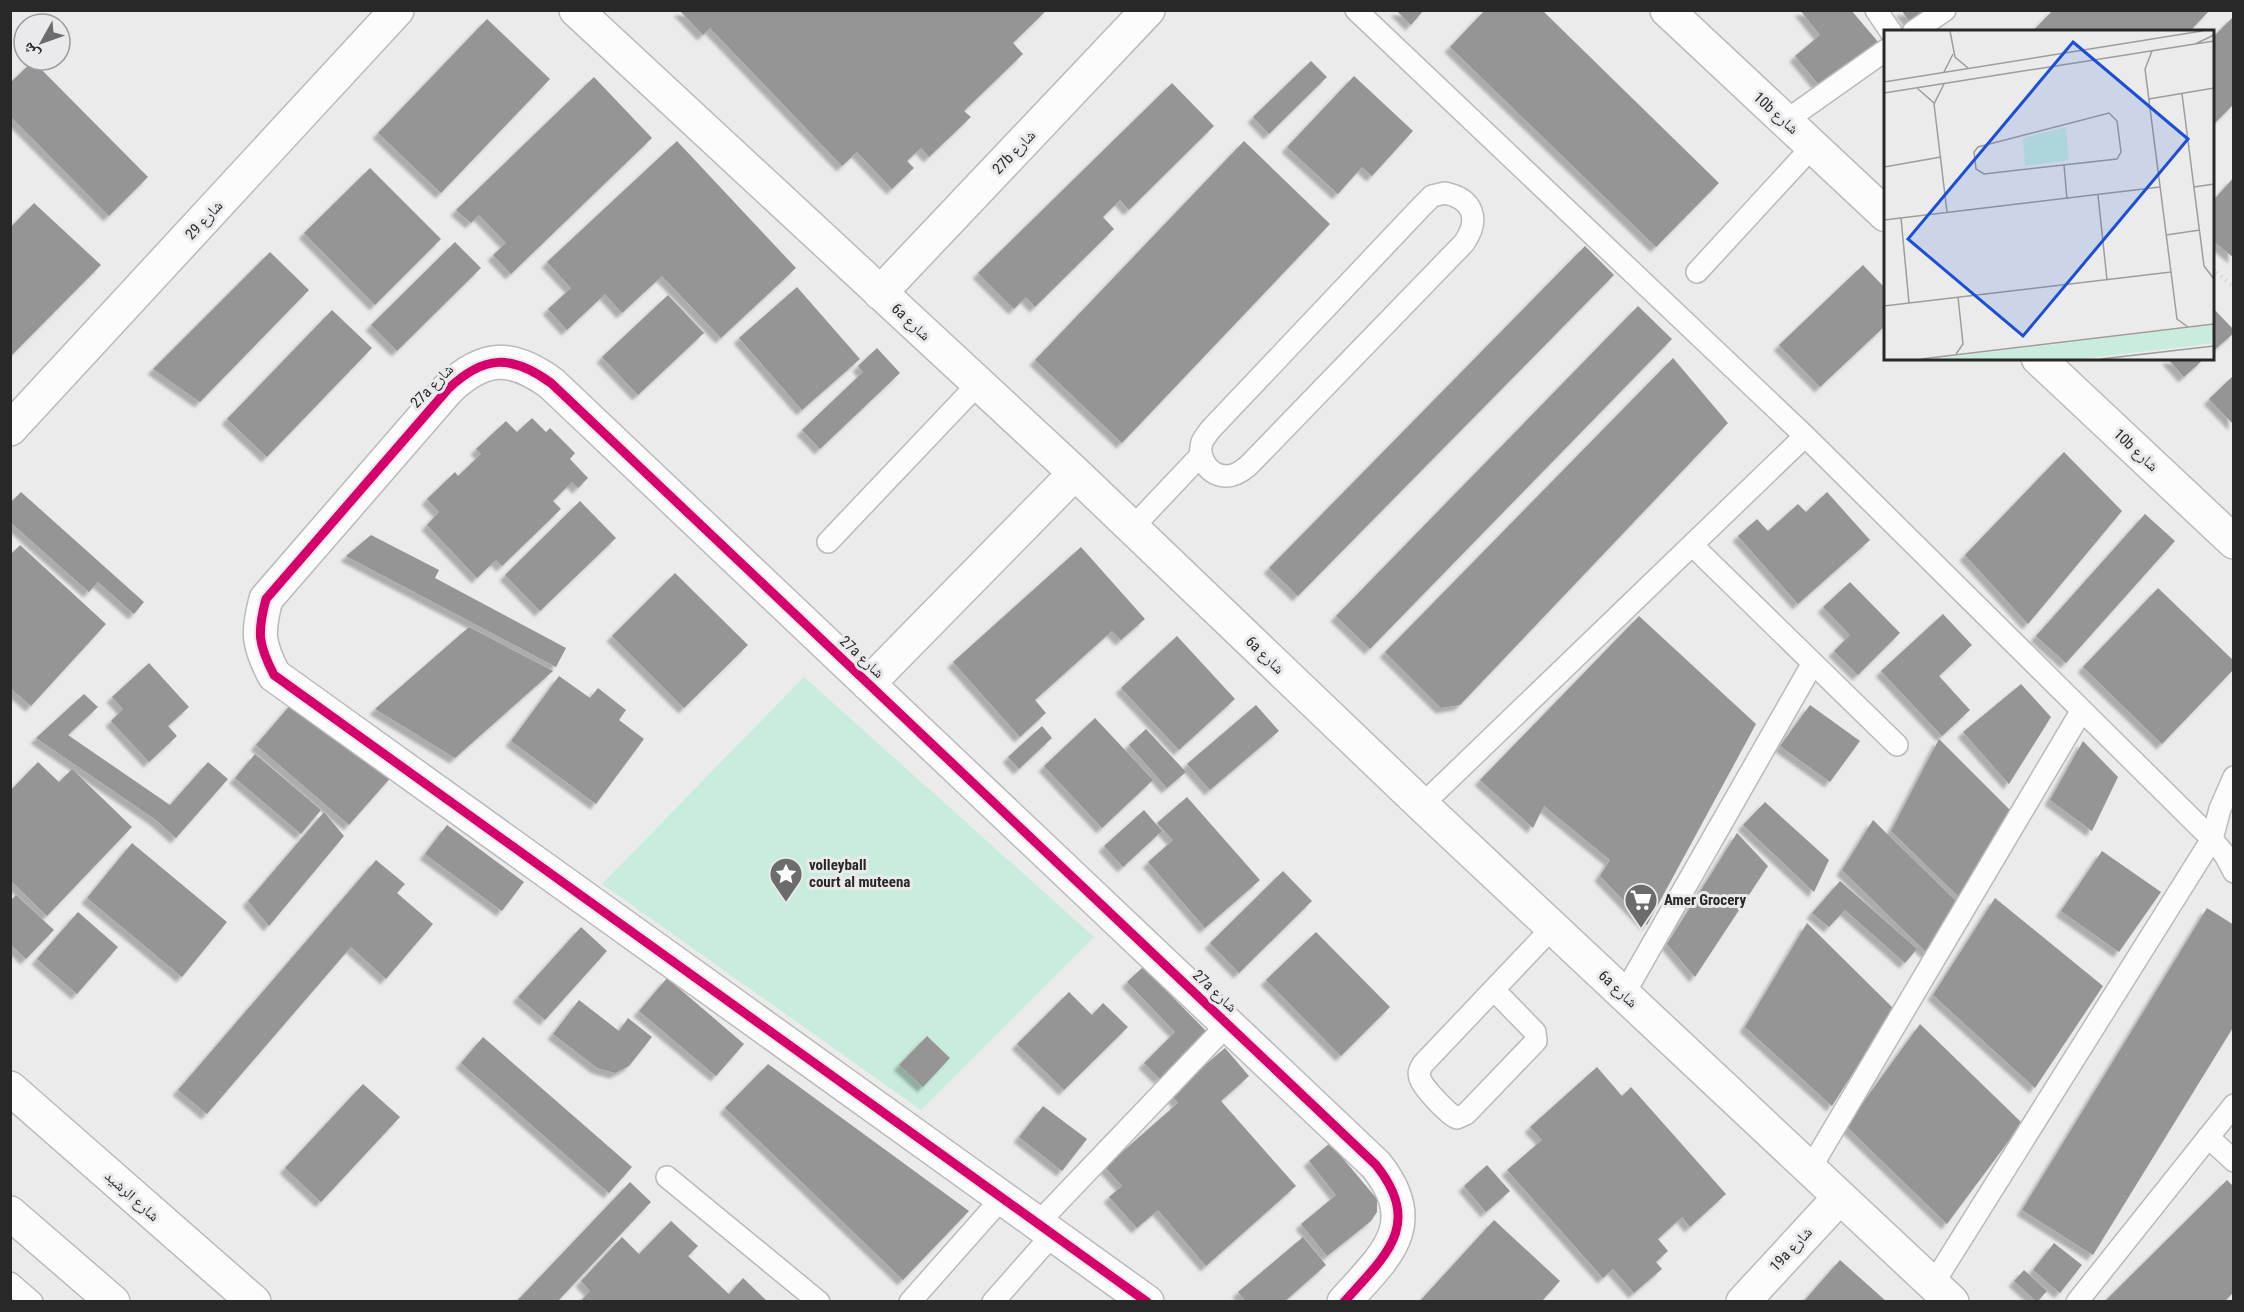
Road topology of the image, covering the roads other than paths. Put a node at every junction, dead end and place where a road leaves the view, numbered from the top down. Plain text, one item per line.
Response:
1 (398, 10) edge
2 (576, 10) edge
3 (1148, 10) edge
4 (1356, 10) edge
5 (1667, 10) edge
6 (1876, 10) edge
7 (1945, 10) edge
8 (1890, 30) edge
9 (1916, 30) edge
10 (1884, 51) edge
11 (1784, 122) junction
12 (1813, 146) junction
13 (1884, 213) edge
14 (1696, 272) dead end
15 (880, 293) junction
16 (2040, 360) edge
17 (978, 384) junction
18 (10, 429) edge
19 (1806, 436) junction
20 (1201, 455) junction
21 (1075, 473) junction
22 (1132, 528) junction
23 (828, 542) dead end
24 (2234, 542) edge
25 (1692, 545) junction
26 (1813, 663) junction
27 (868, 684) junction
28 (2082, 710) junction
29 (1897, 746) dead end
30 (2234, 777) edge
31 (1422, 805) junction
32 (2212, 839) junction
33 (2234, 872) edge
34 (1553, 927) junction
35 (1494, 990) junction
36 (1624, 994) junction
37 (1228, 1024) junction
38 (10, 1088) edge
39 (10, 1104) edge
40 (2234, 1105) edge
41 (2208, 1137) junction
42 (2234, 1161) edge
43 (1810, 1169) junction
44 (667, 1177) dead end
45 (1840, 1197) junction
46 (1002, 1198) junction
47 (10, 1213) edge
48 (1046, 1229) junction
49 (176, 1234) junction
50 (10, 1283) edge
51 (1942, 1293) edge
52 (32, 1302) edge
53 (113, 1302) edge
54 (254, 1302) edge
55 (819, 1302) edge
56 (910, 1302) edge
57 (993, 1302) edge
58 (1147, 1302) edge
59 (1344, 1302) edge
60 (1743, 1302) edge
61 (2077, 1302) edge

1 - 18 street, شارع 29
2 - 15 street, 6a شارع
3 - 15 street, 27b شارع
4 - 19 lane
5 - 11 street, 10b شارع
6 - 8 lane
7 - 9 lane
10 - 11 lane
11 - 12 street, 10b شارع
12 - 13 street, 10b شارع
12 - 14 lane
15 - 17 street, 6a شارع
16 - 24 street, 10b شارع
17 - 21 street, 6a شارع
17 - 23 lane
19 - 25 lane
19 - 28 lane
20 - 20 lane
20 - 22 lane
21 - 22 street, 6a شارع
21 - 27 street, 27a شارع
22 - 31 street, 6a شارع
25 - 26 lane
25 - 31 lane
26 - 29 lane
26 - 36 lane
27 - 37 street, 27a شارع
27 - 46 street, 27a شارع
28 - 32 lane
28 - 43 lane
30 - 32 lane
31 - 34 street, 6a شارع
32 - 33 lane
32 - 51 lane
34 - 35 lane
34 - 36 street, 6a شارع
35 - 35 lane
36 - 43 street, 6a شارع
37 - 48 lane
37 - 59 street, 27a شارع
38 - 49 street, شارع الرشيد
39 - 49 street
40 - 41 lane
41 - 42 lane
41 - 61 lane
43 - 45 street, 6a شارع
44 - 55 lane
45 - 51 street, 6a شارع
45 - 60 street, 19a شارع
46 - 48 street, 27a شارع
46 - 56 lane
47 - 53 street
48 - 57 lane
48 - 58 street, 27a شارع
49 - 54 street, شارع الرشيد
50 - 52 lane

